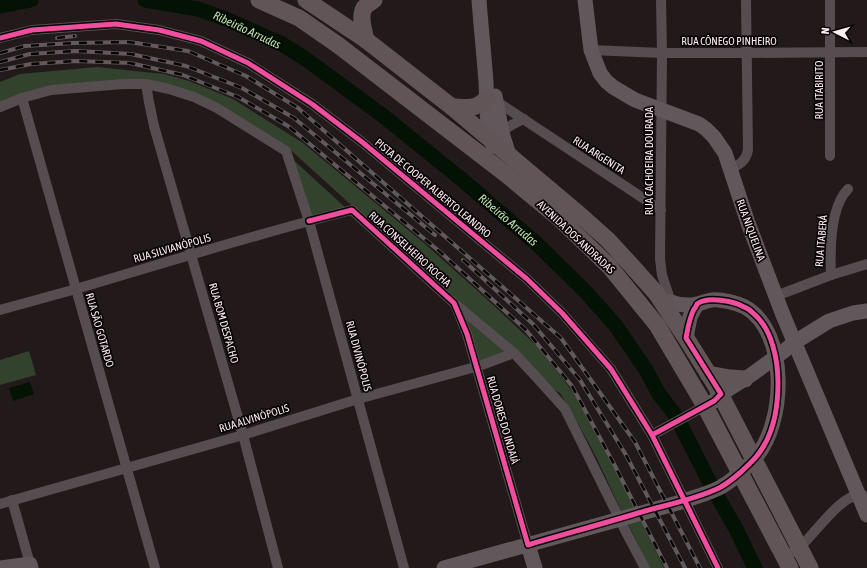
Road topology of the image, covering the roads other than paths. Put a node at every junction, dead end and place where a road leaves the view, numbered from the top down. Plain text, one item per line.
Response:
1 (259, 0) edge
2 (306, 0) edge
3 (374, 0) edge
4 (479, 0) edge
5 (585, 0) edge
6 (661, 0) edge
7 (746, 0) edge
8 (830, 0) edge
9 (0, 38) edge
10 (366, 40) junction
11 (591, 50) junction
12 (831, 52) junction
13 (867, 52) edge
14 (662, 53) junction
15 (747, 53) junction
16 (146, 84) junction
17 (22, 98) junction
18 (492, 100) junction
19 (0, 107) edge
20 (452, 107) junction
21 (661, 110) junction
22 (524, 120) junction
23 (496, 136) junction
24 (830, 156) dead end
25 (731, 169) junction
26 (507, 175) junction
27 (848, 189) dead end
28 (352, 210) joint
29 (661, 210) junction
30 (309, 221) junction
31 (191, 254) junction
32 (867, 264) edge
33 (831, 275) junction
34 (76, 289) junction
35 (656, 293) junction
36 (776, 296) junction
37 (671, 302) junction
38 (454, 303) junction
39 (697, 304) junction
40 (0, 310) edge
41 (867, 311) edge
42 (674, 320) junction
43 (686, 338) junction
44 (794, 342) junction
45 (514, 353) junction
46 (477, 367) junction
47 (708, 374) junction
48 (748, 377) junction
49 (721, 394) junction
50 (358, 400) junction
51 (705, 406) junction
52 (730, 415) junction
53 (243, 434) junction
54 (652, 435) junction
55 (127, 468) junction
56 (862, 495) edge
57 (12, 500) junction
58 (0, 504) edge
59 (867, 515) edge
60 (528, 545) junction
61 (799, 548) junction
62 (786, 562) edge
63 (31, 566) edge
64 (0, 568) edge
65 (155, 568) edge
66 (278, 568) edge
67 (404, 568) edge
68 (444, 568) edge
69 (534, 568) edge
70 (645, 568) edge
71 (718, 568) edge
72 (810, 568) edge

1 - 26 main road, AVENIDA DOS ANDRADAS
2 - 10 main road, AVENIDA DOS ANDRADAS
3 - 10 main road
4 - 18 street
5 - 11 street, RUA NIQUELINA
6 - 14 street, RUA CACHOEIRA DOURADA
7 - 15 street
8 - 12 street, RUA ITABIRITO
9 - 54 street, PISTA DE COOPER ALBERTO LEANDRO
10 - 20 main road, AVENIDA DOS ANDRADAS
11 - 14 street, RUA CÔNEGO PINHEIRO
11 - 21 street, RUA NIQUELINA
12 - 13 street, RUA CÔNEGO PINHEIRO
12 - 15 street, RUA CÔNEGO PINHEIRO
12 - 24 street, RUA ITABIRITO
14 - 15 street, RUA CÔNEGO PINHEIRO
14 - 21 street, RUA CACHOEIRA DOURADA
15 - 25 street
16 - 17 street
16 - 30 street, RUA DIVINÓPOLIS
16 - 31 street, RUA BOM DESPACHO
17 - 19 street
17 - 34 street, RUA SÃO GOTARDO
18 - 20 main road
18 - 22 street, RUA ARGENITA
18 - 23 street
20 - 23 main road, AVENIDA DOS ANDRADAS
21 - 25 street, RUA NIQUELINA
21 - 29 street, RUA CACHOEIRA DOURADA
22 - 23 street
22 - 29 street, RUA ARGENITA
23 - 26 street
23 - 35 main road, AVENIDA DOS ANDRADAS
25 - 36 street, RUA NIQUELINA
26 - 51 main road, AVENIDA DOS ANDRADAS
27 - 33 street, RUA ITABERÁ
28 - 30 street, RUA SILVIANÓPOLIS
28 - 38 street, RUA CONSELHEIRO ROCHA
29 - 37 street, RUA CACHOEIRA DOURADA
30 - 31 street, RUA SILVIANÓPOLIS
30 - 50 street, RUA DIVINÓPOLIS
31 - 34 street, RUA SILVIANÓPOLIS
31 - 53 street, RUA BOM DESPACHO
32 - 33 street, RUA ITABERÁ
33 - 36 street, RUA ITABERÁ
34 - 40 street, RUA SILVIANÓPOLIS
34 - 55 street, RUA SÃO GOTARDO
35 - 37 main road
35 - 42 main road, AVENIDA DOS ANDRADAS
36 - 44 street, RUA NIQUELINA
37 - 39 street
37 - 42 street, RUA CACHOEIRA DOURADA
38 - 45 street, RUA CONSELHEIRO ROCHA
38 - 46 street, RUA DORES DO INDAIÁ
39 - 43 street
39 - 60 street
41 - 44 street
42 - 43 main road, AVENIDA DOS ANDRADAS
43 - 47 main road, AVENIDA DOS ANDRADAS
44 - 48 street
44 - 56 street, RUA NIQUELINA
45 - 46 street, RUA ALVINÓPOLIS
45 - 70 street, RUA CONSELHEIRO ROCHA
46 - 50 street, RUA ALVINÓPOLIS
46 - 60 street, RUA DORES DO INDAIÁ
47 - 48 main road
47 - 49 main road, AVENIDA DOS ANDRADAS
48 - 49 street
48 - 52 street
49 - 51 street
49 - 52 main road, AVENIDA DOS ANDRADAS
50 - 53 street, RUA ALVINÓPOLIS
50 - 67 street, RUA DIVINÓPOLIS
51 - 54 street
51 - 62 main road, AVENIDA DOS ANDRADAS
52 - 61 main road, AVENIDA DOS ANDRADAS
53 - 55 street, RUA ALVINÓPOLIS
53 - 66 street, RUA BOM DESPACHO
54 - 71 street, PISTA DE COOPER ALBERTO LEANDRO
55 - 57 street, RUA ALVINÓPOLIS
55 - 65 street, RUA SÃO GOTARDO
56 - 59 street, RUA NIQUELINA
56 - 61 street
57 - 58 street, RUA ALVINÓPOLIS
57 - 63 street
60 - 68 street
60 - 69 street, RUA DORES DO INDAIÁ
61 - 62 street
61 - 72 main road, AVENIDA DOS ANDRADAS
63 - 64 street

